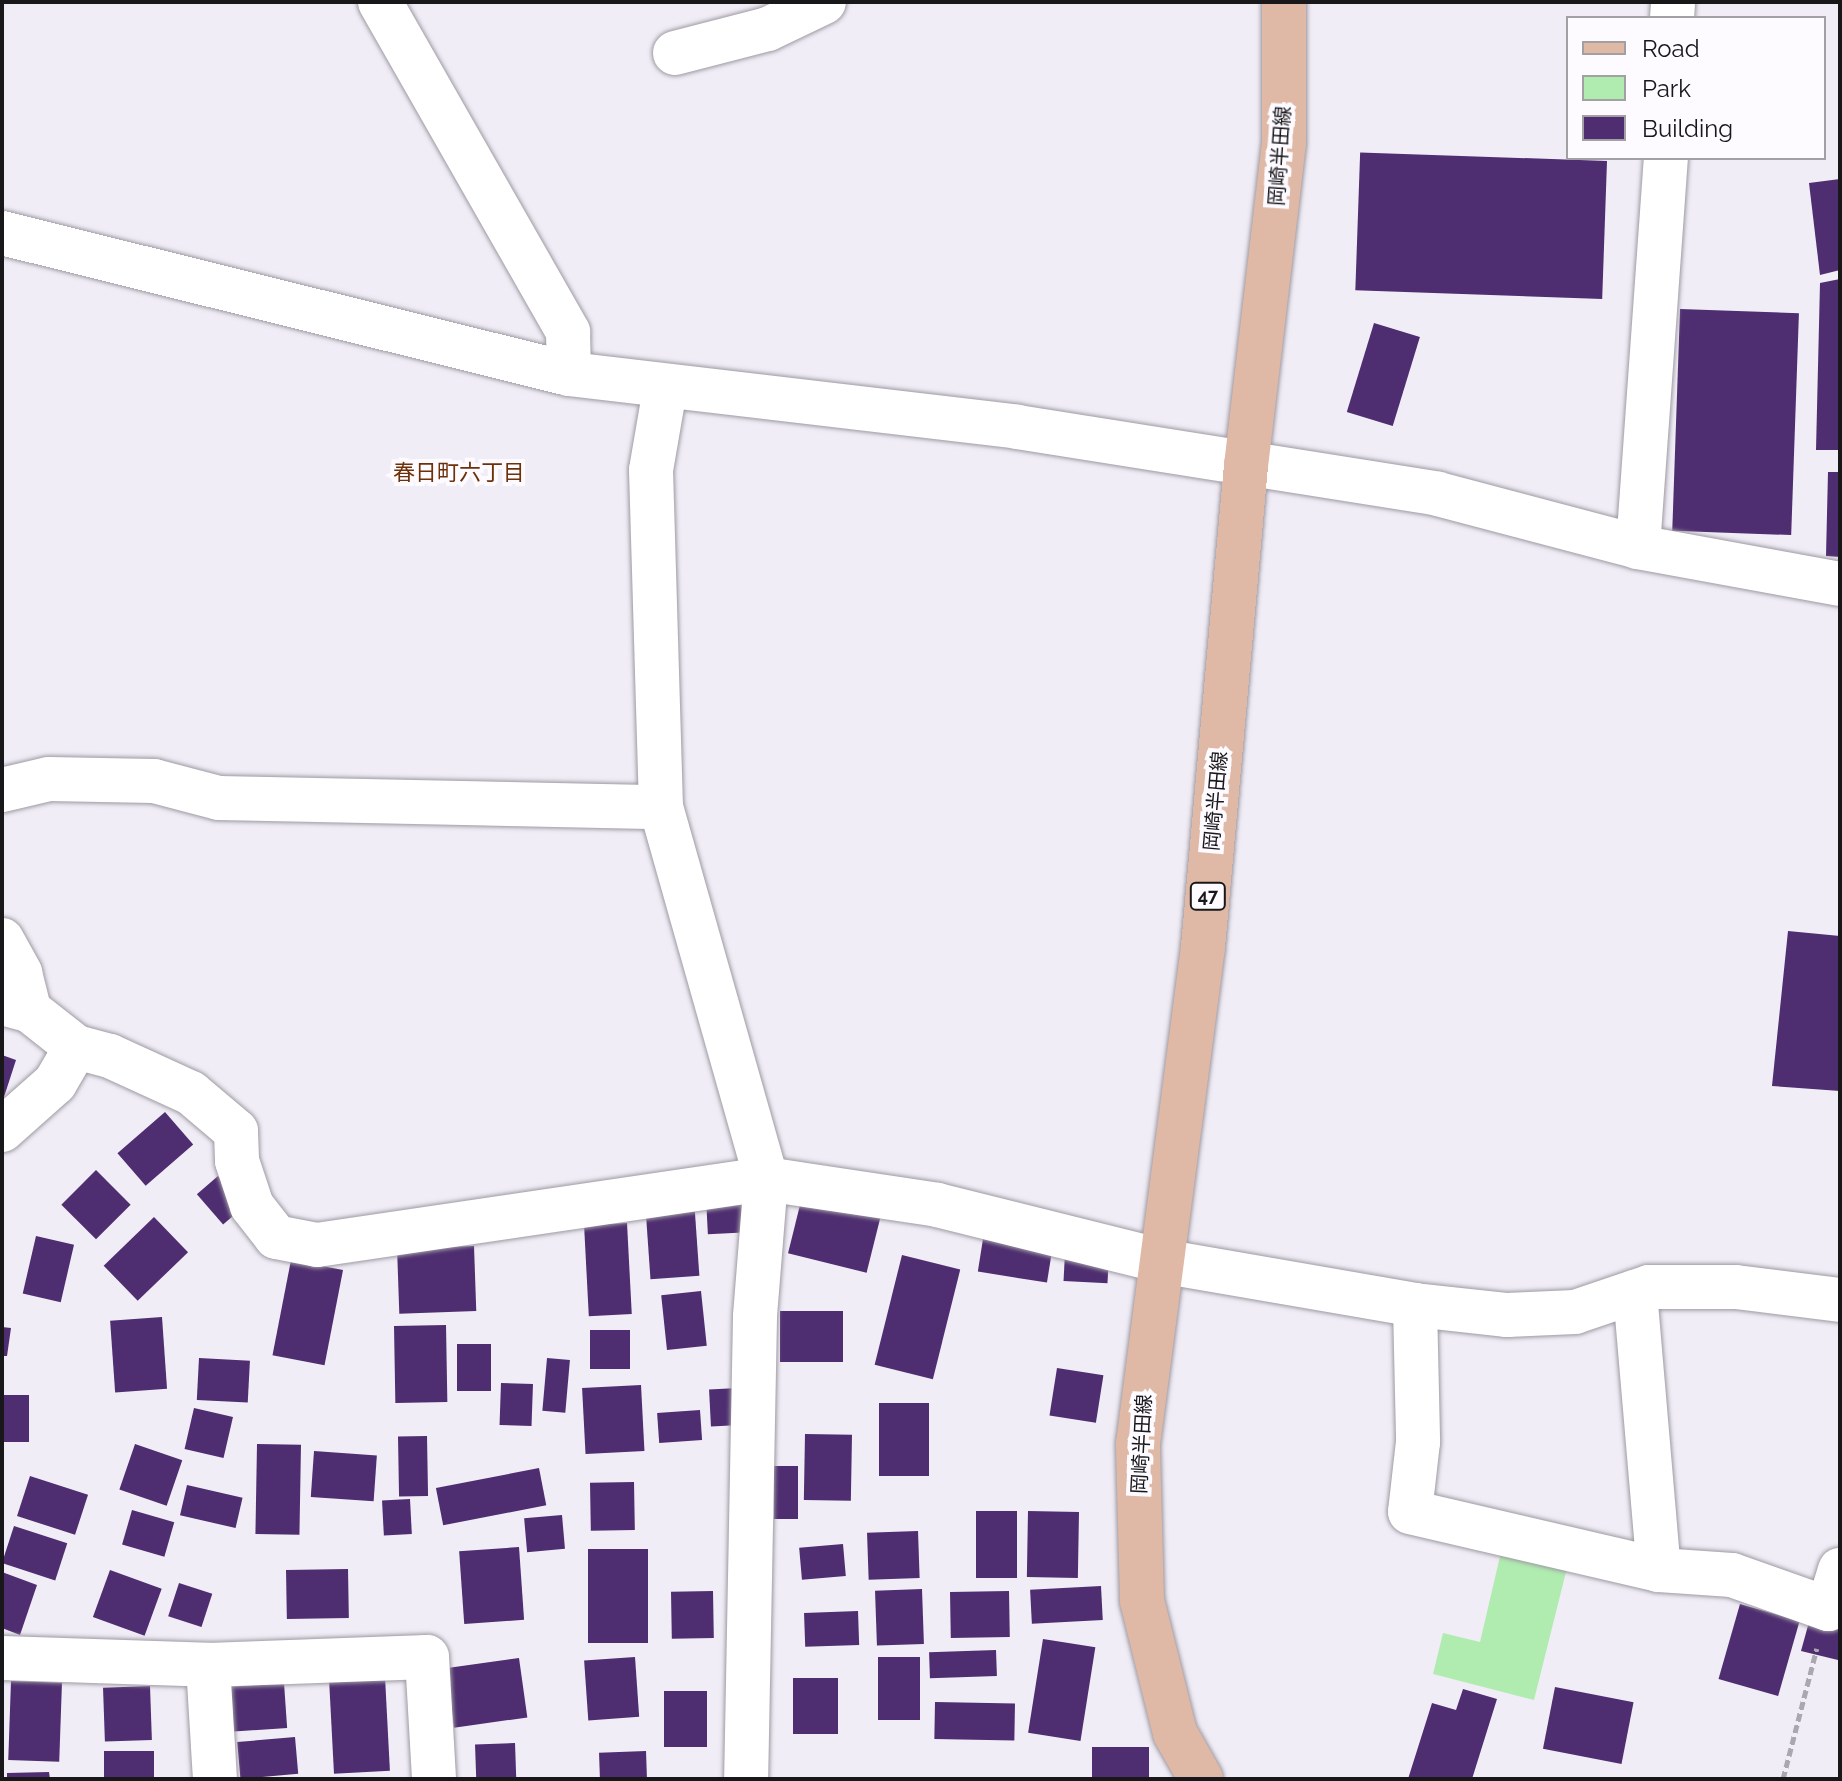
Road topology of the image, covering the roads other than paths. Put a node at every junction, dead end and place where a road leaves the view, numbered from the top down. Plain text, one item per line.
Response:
1 (380, 2) edge
2 (824, 2) edge
3 (1284, 2) edge
4 (675, 53) dead end
5 (1666, 160) edge
6 (2, 233) edge
7 (569, 374) junction
8 (665, 389) junction
9 (1246, 466) junction
10 (1638, 547) junction
11 (1840, 584) edge
12 (2, 790) edge
13 (661, 807) junction
14 (2, 940) edge
15 (15, 1007) edge
16 (76, 1047) junction
17 (2, 1130) edge
18 (766, 1179) junction
19 (1161, 1261) junction
20 (1635, 1292) junction
21 (1840, 1300) edge
22 (1415, 1305) junction
23 (1659, 1570) junction
24 (1834, 1590) edge
25 (2, 1658) edge
26 (208, 1665) junction
27 (215, 1779) edge
28 (434, 1779) edge
29 (746, 1779) edge
30 (1201, 1779) edge

1 - 7 street
2 - 4 street
3 - 9 main road, 岡崎半田線 / 47
5 - 10 street
6 - 7 street
7 - 8 street
8 - 9 street
8 - 13 street
9 - 10 street
9 - 19 main road, 岡崎半田線 / 47
10 - 11 street
12 - 13 street
13 - 18 street
14 - 15 street
15 - 16 street
16 - 17 street
16 - 18 street
18 - 19 street
18 - 29 street
19 - 22 street
19 - 30 main road, 岡崎半田線 / 47
20 - 21 street
20 - 22 street
20 - 23 street
22 - 23 street
23 - 24 street
25 - 26 street
26 - 27 street
26 - 28 street

